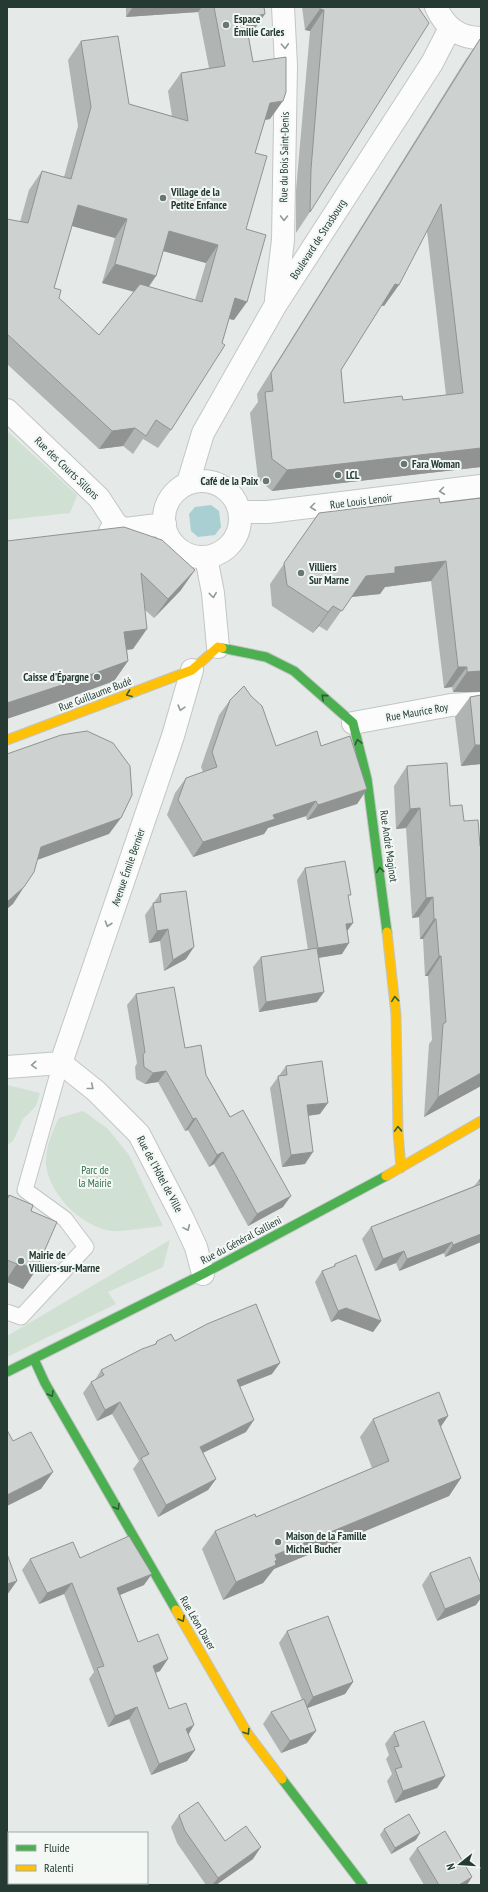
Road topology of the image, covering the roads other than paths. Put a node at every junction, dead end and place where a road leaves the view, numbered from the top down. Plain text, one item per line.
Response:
1 (283, 7) edge
2 (436, 7) edge
3 (450, 28) junction
4 (481, 38) edge
5 (275, 306) junction
6 (7, 410) edge
7 (198, 482) junction
8 (481, 486) edge
9 (99, 498) junction
10 (240, 512) junction
11 (165, 517) junction
12 (124, 530) junction
13 (90, 533) edge
14 (206, 557) junction
15 (218, 647) junction
16 (192, 670) junction
17 (481, 703) edge
18 (353, 723) junction
19 (7, 740) edge
20 (61, 1063) junction
21 (7, 1067) edge
22 (481, 1121) edge
23 (400, 1168) junction
24 (203, 1274) junction
25 (7, 1312) edge
26 (34, 1359) junction
27 (7, 1372) edge
28 (363, 1885) edge

1 -> 5 street, Rue du Bois Saint-Denis
2 - 3 street
3 - 4 street
3 - 5 street, Boulevard de Strasbourg
5 - 7 street, Boulevard de Strasbourg
6 - 9 street, Rue des Courts Sillons
7 - 10 street
7 - 11 street
8 -> 10 street, Rue Louis Lenoir
9 - 11 street
9 - 12 street, Rue des Courts Sillons
10 - 14 street
11 - 12 street
11 - 14 street
12 - 13 street
14 -> 15 street
15 - 16 street
18 -> 15 street
16 -> 19 street, Rue Guillaume Budé
16 -> 20 street, Avenue Émile Bernier
17 - 18 street, Rue Maurice Roy
23 -> 18 street, Rue André Maginot
20 -> 21 street
20 -> 24 street, Rue de l'Hôtel de Ville
20 - 25 lane
22 - 23 street, Rue du Général Gallieni
23 - 24 street, Rue du Général Gallieni
24 - 26 street, Rue du Général Gallieni
26 - 27 street, Rue du Général Gallieni
26 -> 28 street, Rue Léon Dauer

